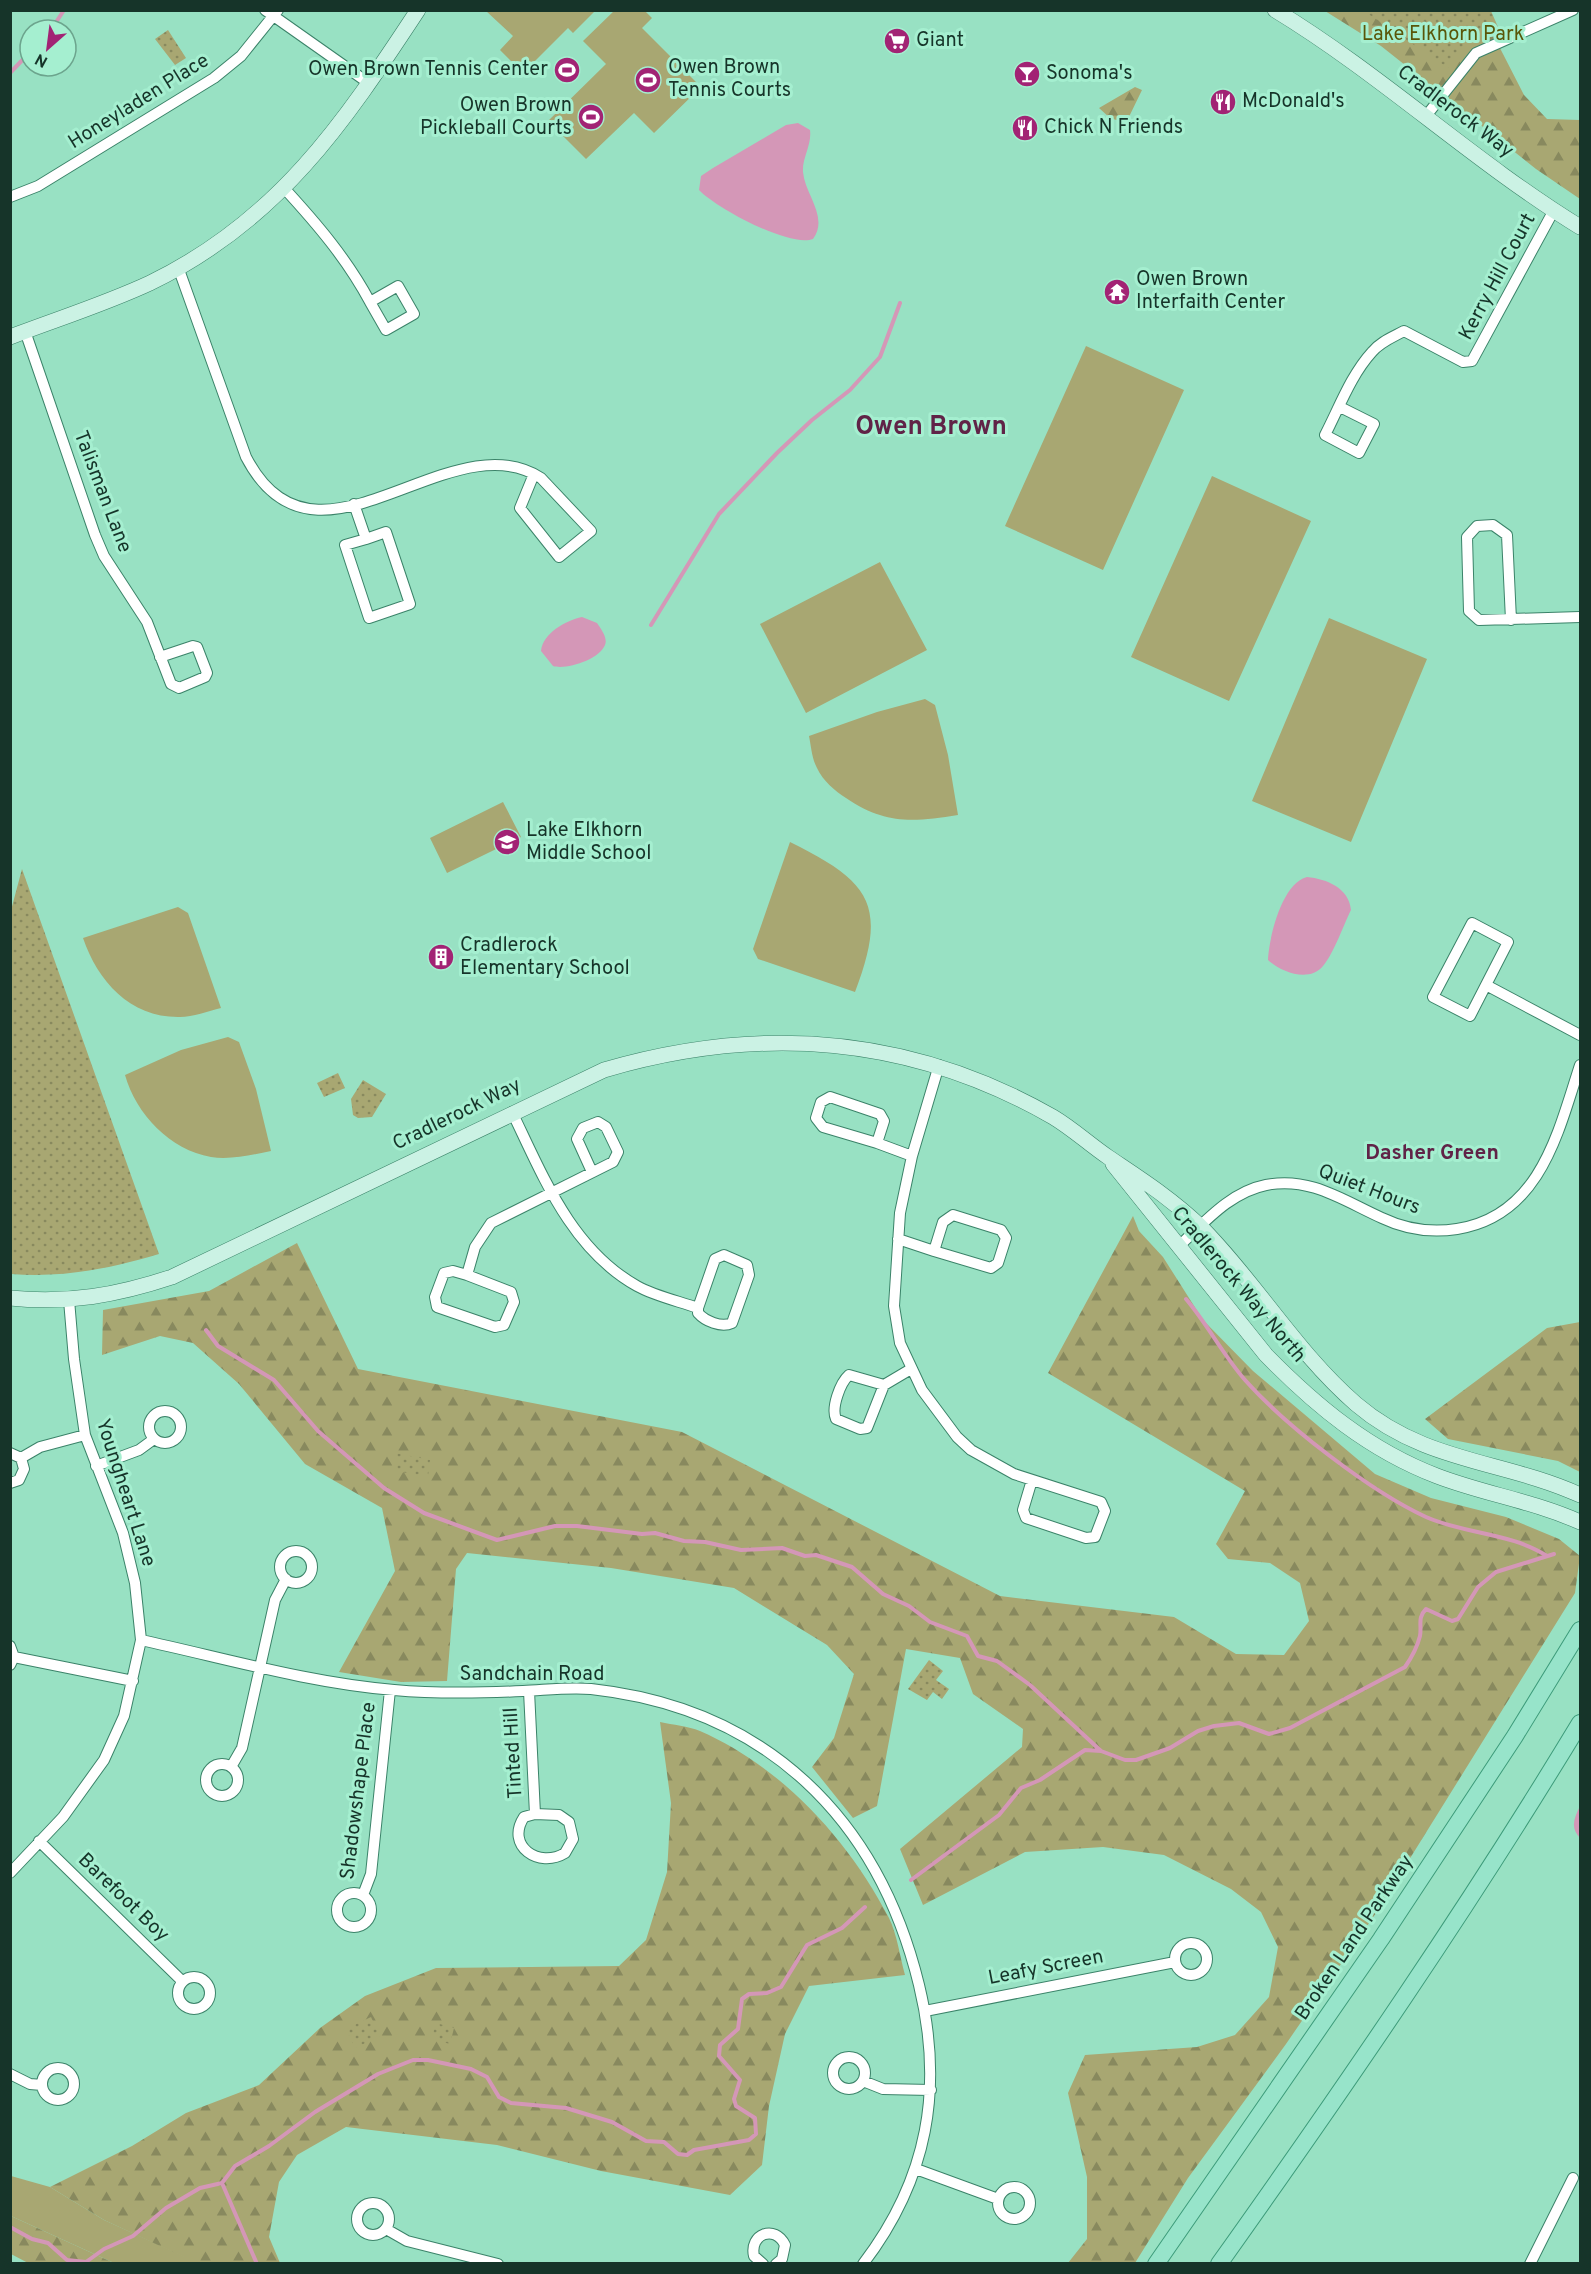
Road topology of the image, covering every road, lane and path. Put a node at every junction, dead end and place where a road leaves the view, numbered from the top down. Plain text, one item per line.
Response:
1 (418, 10) edge
2 (1275, 10) edge
3 (1573, 10) edge
4 (272, 13) edge
5 (370, 84) junction
6 (1426, 116) junction
7 (284, 188) junction
8 (10, 197) edge
9 (1554, 210) junction
10 (1581, 227) edge
11 (178, 267) junction
12 (370, 302) dead end
13 (25, 331) junction
14 (10, 337) edge
15 (1340, 407) junction
16 (534, 474) junction
17 (354, 504) junction
18 (366, 539) junction
19 (1581, 617) edge
20 (1511, 620) junction
21 (160, 657) junction
22 (1486, 985) junction
23 (1581, 1035) edge
24 (939, 1065) junction
25 (1581, 1065) edge
26 (512, 1112) junction
27 (877, 1143) junction
28 (912, 1156) junction
29 (1107, 1157) junction
30 (592, 1172) junction
31 (551, 1192) junction
32 (1200, 1227) junction
33 (898, 1239) junction
34 (1178, 1246) junction
35 (934, 1251) junction
36 (467, 1275) junction
37 (10, 1298) edge
38 (69, 1300) junction
39 (698, 1308) junction
40 (911, 1369) junction
41 (884, 1385) junction
42 (85, 1435) junction
43 (154, 1439) dead end
44 (16, 1455) edge
45 (96, 1466) junction
46 (1032, 1480) junction
47 (10, 1484) edge
48 (1581, 1495) edge
49 (1581, 1522) edge
50 (286, 1579) dead end
51 (1581, 1630) edge
52 (141, 1640) junction
53 (12, 1656) edge
54 (260, 1666) junction
55 (133, 1681) junction
56 (390, 1690) junction
57 (529, 1691) junction
58 (1581, 1723) edge
59 (231, 1767) dead end
60 (535, 1814) junction
61 (39, 1841) junction
62 (10, 1873) edge
63 (363, 1895) dead end
64 (1175, 1962) dead end
65 (182, 1981) dead end
66 (925, 2011) junction
67 (10, 2074) edge
68 (863, 2081) dead end
69 (42, 2085) dead end
70 (931, 2090) junction
71 (916, 2169) junction
72 (1572, 2178) dead end
73 (998, 2199) dead end
74 (386, 2229) dead end
75 (782, 2262) edge
76 (498, 2264) edge
77 (763, 2264) edge
78 (863, 2264) edge
79 (1156, 2264) edge
80 (1219, 2264) edge
81 (1530, 2264) edge

1 - 5 street
2 - 6 street, Cradlerock Way
3 - 6 street
4 - 5 street
4 - 8 street, Honeyladen Place
5 - 7 street
6 - 9 street, Cradlerock Way
7 - 11 street
7 - 12 street
9 - 10 street, Cradlerock Way
9 - 15 street, Kerry Hill Court
11 - 13 street
11 - 17 street
13 - 14 street
13 - 21 street, Talisman Lane
15 - 15 street, Kerry Hill Court
16 - 16 street
16 - 17 street
17 - 18 street
18 - 18 street
19 - 20 street
20 - 20 street
21 - 21 street, Talisman Lane
22 - 22 street
22 - 23 street
24 - 26 street, Cradlerock Way
24 - 28 street
24 - 29 street, Cradlerock Way North
25 - 32 street, Quiet Hours
26 - 31 street
26 - 38 street, Cradlerock Way
27 - 27 street
27 - 28 street
28 - 33 street
29 - 32 street, Cradlerock Way North
29 - 34 street, Cradlerock Way North
30 - 30 street
30 - 31 street
31 - 36 street
31 - 39 street
32 - 34 street, Quiet Hours
32 - 48 street, Cradlerock Way North
33 - 35 street
33 - 40 street
34 - 49 street, Cradlerock Way North
35 - 35 street
36 - 36 street
37 - 38 street, Cradlerock Way
38 - 42 street, Youngheart Lane
39 - 39 street
40 - 41 street
40 - 46 street
41 - 41 street
42 - 44 street
42 - 45 street, Youngheart Lane
43 - 45 street
44 - 47 street
45 - 52 street, Youngheart Lane
46 - 46 street
50 - 54 street
51 - 79 main road, Broken Land Parkway
52 - 54 street, Sandchain Road
52 - 55 street, Youngheart Lane
53 - 55 street
54 - 56 street, Sandchain Road
54 - 59 street
55 - 61 street, Youngheart Lane
56 - 57 street, Sandchain Road
56 - 63 street, Shadowshape Place
57 - 60 street, Tinted Hill
57 - 66 street, Sandchain Road
58 - 80 main road
60 - 60 street, Tinted Hill
61 - 62 street, Youngheart Lane
61 - 65 street, Barefoot Boy
64 - 66 street, Leafy Screen
66 - 70 street, Sandchain Road
67 - 69 street
68 - 70 street
70 - 71 street, Sandchain Road
71 - 73 street
71 - 78 street, Sandchain Road
72 - 81 street
74 - 76 street
75 - 77 street

